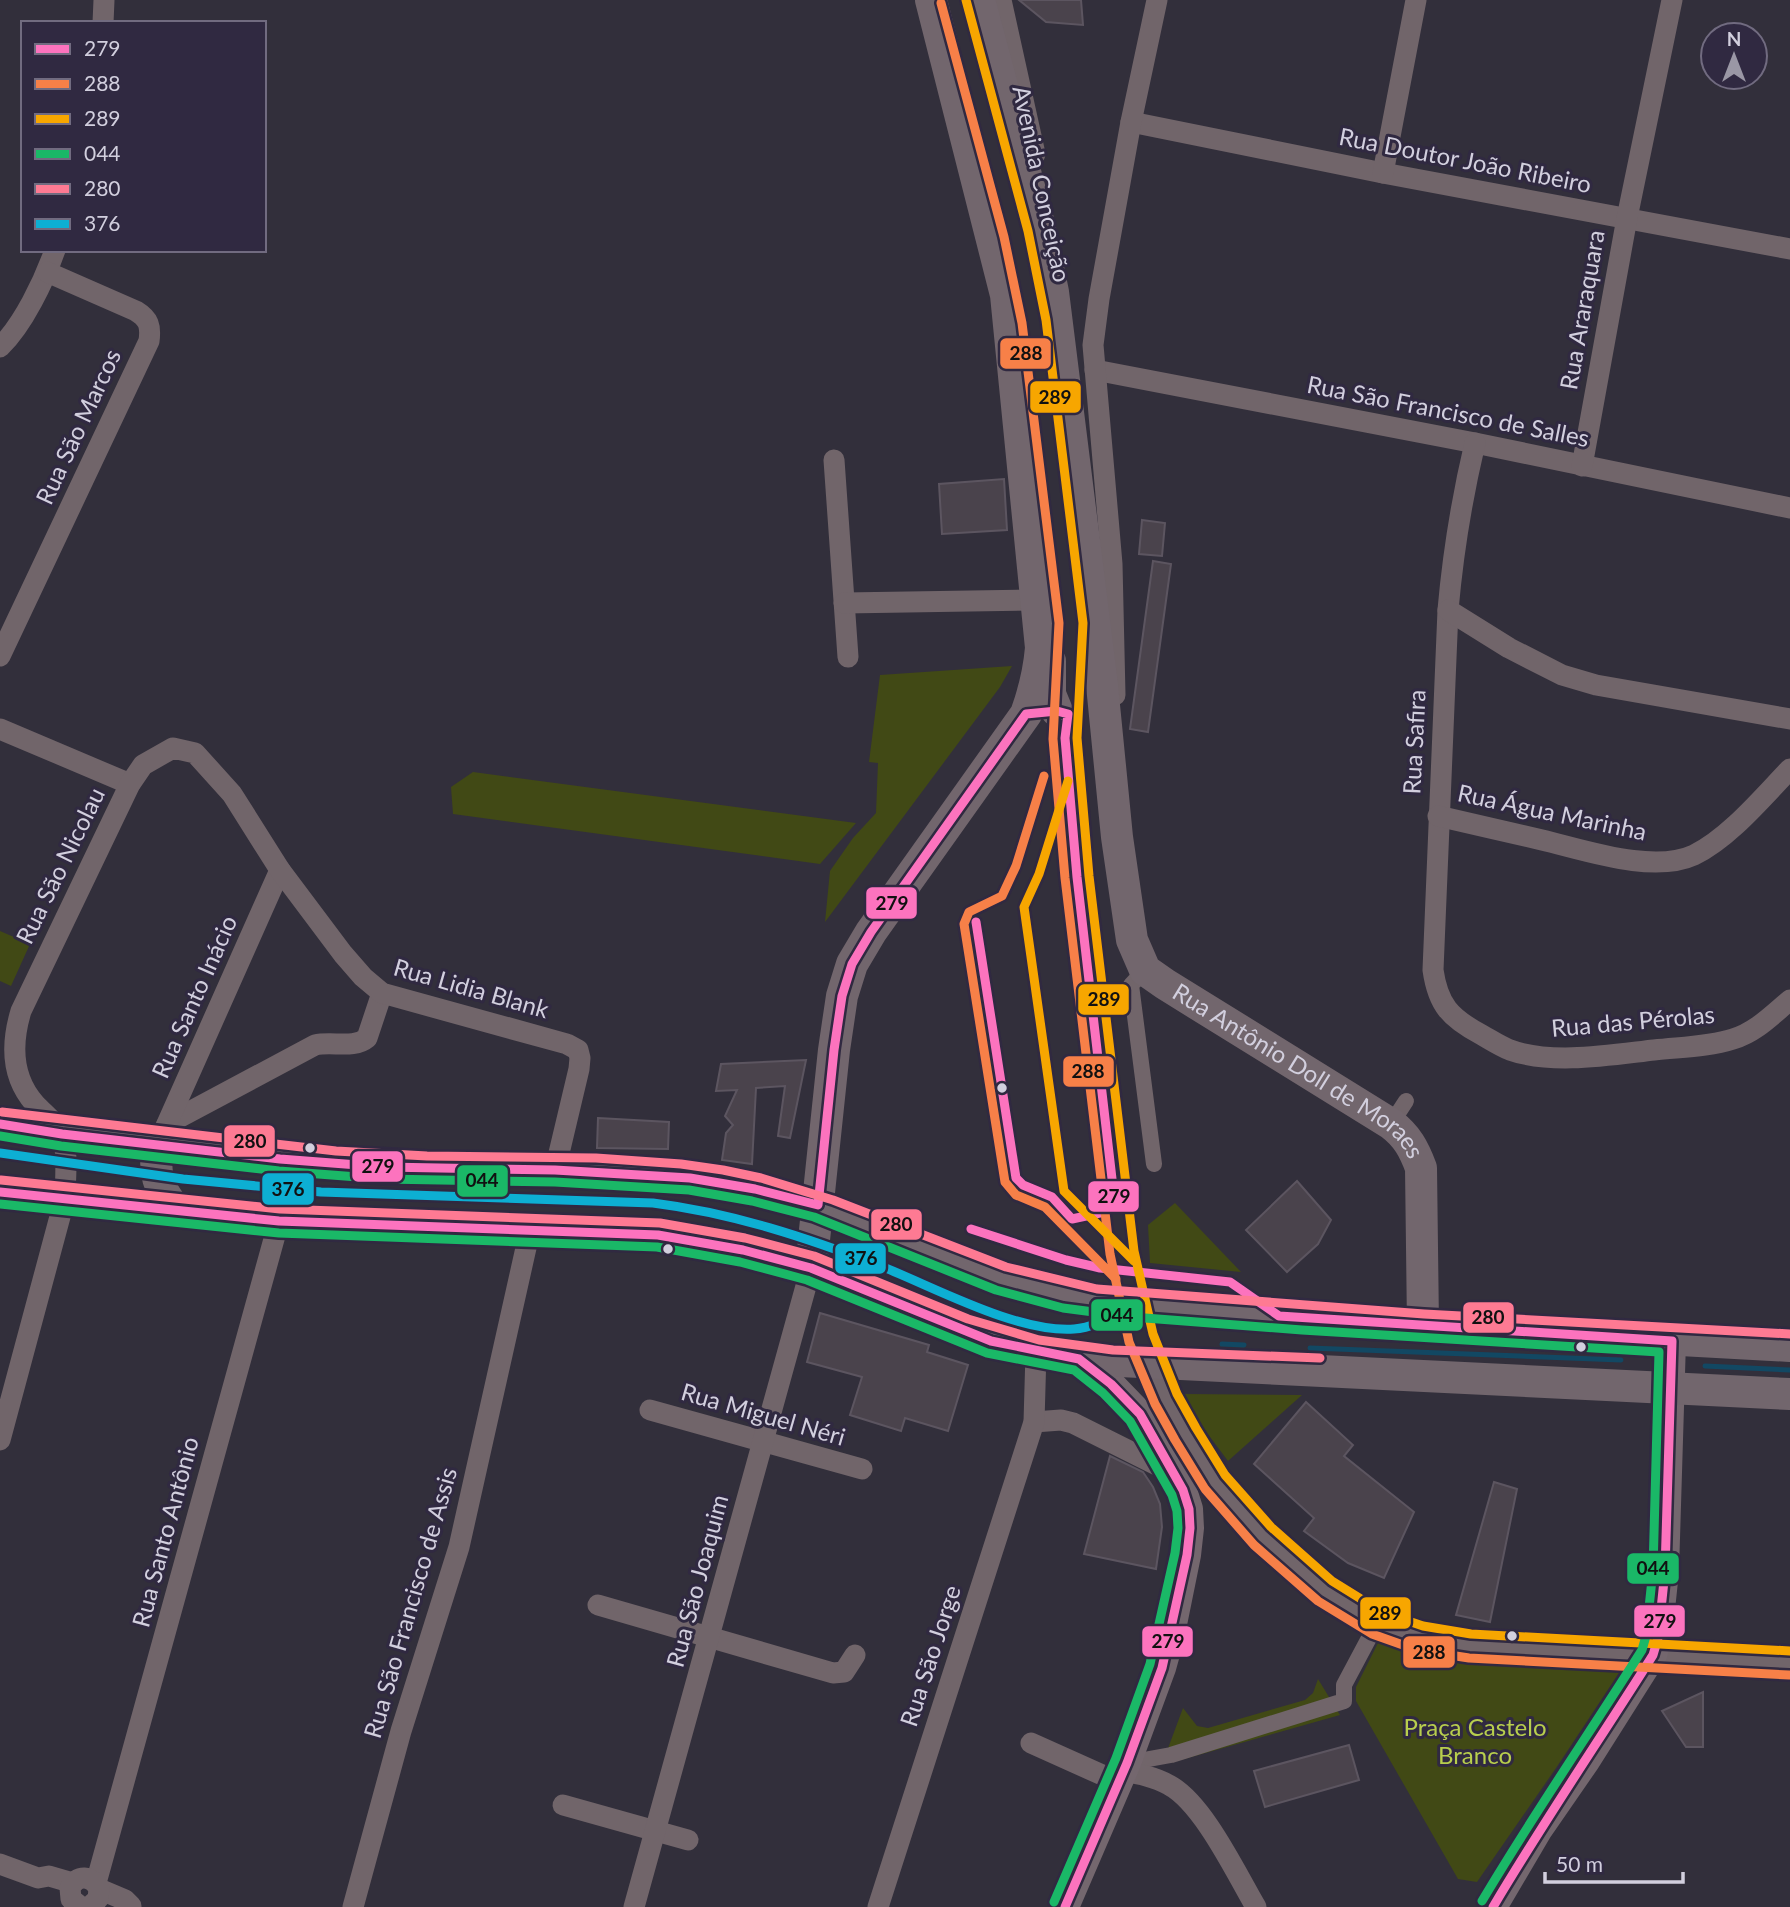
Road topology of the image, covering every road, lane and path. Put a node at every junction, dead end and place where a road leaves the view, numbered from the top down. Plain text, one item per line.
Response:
1 (104, 0) edge
2 (931, 0) edge
3 (979, 0) edge
4 (1001, 0) edge
5 (1157, 0) edge
6 (1416, 0) edge
7 (1672, 0) edge
8 (103, 21) edge
9 (1131, 121) junction
10 (1384, 173) junction
11 (1627, 218) junction
12 (1790, 249) edge
13 (54, 252) edge
14 (47, 272) junction
15 (0, 347) edge
16 (1064, 370) junction
17 (1095, 370) junction
18 (1475, 443) junction
19 (834, 460) dead end
20 (1583, 466) junction
21 (1790, 508) edge
22 (1035, 600) junction
23 (844, 603) junction
24 (1448, 610) junction
25 (0, 656) edge
26 (848, 657) dead end
27 (1057, 710) junction
28 (1026, 714) junction
29 (1790, 719) edge
30 (0, 729) edge
31 (1106, 734) junction
32 (173, 748) joint
33 (1790, 769) edge
34 (130, 784) junction
35 (1438, 816) junction
36 (1117, 837) joint
37 (280, 870) junction
38 (1145, 970) junction
39 (382, 993) junction
40 (1790, 1000) edge
41 (1474, 1031) joint
42 (0, 1124) edge
43 (62, 1134) junction
44 (163, 1134) junction
45 (1154, 1164) dead end
46 (555, 1170) junction
47 (0, 1192) edge
48 (65, 1198) junction
49 (818, 1205) junction
50 (176, 1210) junction
51 (279, 1221) junction
52 (530, 1230) junction
53 (811, 1268) junction
54 (1423, 1326) junction
55 (1672, 1341) junction
56 (1790, 1346) edge
57 (1036, 1352) junction
58 (1079, 1359) junction
59 (1151, 1364) junction
60 (1671, 1388) junction
61 (1790, 1394) edge
62 (650, 1410) dead end
63 (1034, 1422) junction
64 (0, 1440) edge
65 (763, 1443) junction
66 (862, 1469) dead end
67 (1175, 1475) junction
68 (598, 1605) dead end
69 (1377, 1623) junction
70 (710, 1636) junction
71 (855, 1656) dead end
72 (1653, 1656) junction
73 (1790, 1662) edge
74 (1031, 1743) dead end
75 (1122, 1772) junction
76 (563, 1805) dead end
77 (656, 1831) junction
78 (688, 1840) dead end
79 (0, 1864) edge
80 (83, 1896) edge
81 (1496, 1906) edge
82 (127, 1907) edge
83 (353, 1907) edge
84 (634, 1907) edge
85 (878, 1907) edge
86 (1065, 1907) edge
87 (1256, 1907) edge

1 - 8 street
2 - 22 main road
3 - 16 main road, Avenida Conceição
4 - 16 street, Avenida Conceição
5 - 9 street
6 - 10 street
7 - 11 street, Rua Araraquara
9 - 10 street, Rua Doutor João Ribeiro
9 - 17 street
10 - 11 street, Rua Doutor João Ribeiro
11 - 12 street, Rua Doutor João Ribeiro
11 - 20 street, Rua Araraquara
13 - 14 street
14 - 15 street
14 - 25 street, Rua São Marcos
16 - 31 main road, Avenida Conceição
17 - 18 street, Rua São Francisco de Salles
17 - 31 street
18 - 20 street, Rua São Francisco de Salles
18 - 24 street, Rua Safira
19 - 23 street
20 - 21 street, Rua São Francisco de Salles
22 - 23 street
22 - 27 main road
22 - 28 main road
23 - 26 street
24 - 29 street
24 - 35 street, Rua Safira
27 - 28 main road
27 - 31 main road
28 - 49 main road
30 - 34 street
31 - 36 main road, Avenida Conceição
32 - 34 street, Rua São Nicolau
32 - 37 street, Rua Lidia Blank
33 - 35 street, Rua Água Marinha
34 - 43 street, Rua São Nicolau
35 - 41 street, Rua Safira
36 - 38 main road, Rua Antônio Doll de Moraes
37 - 39 street, Rua Lidia Blank
37 - 44 street, Rua Santo Inácio
38 - 45 street
38 - 54 main road, Rua Antônio Doll de Moraes
39 - 44 street
39 - 46 street, Rua Lidia Blank
40 - 41 street, Rua das Pérolas
42 - 43 main road
43 - 44 main road
43 - 48 street
44 - 46 main road
44 - 50 main road
46 - 49 main road
47 - 48 main road
48 - 50 main road
48 - 64 street
49 - 53 main road
49 - 54 main road
50 - 51 main road
51 - 52 main road
51 - 80 street, Rua Santo Antônio
52 - 53 main road
52 - 83 street, Rua São Francisco de Assis
53 - 57 main road
53 - 65 street, Rua São Joaquim
54 - 55 main road
55 - 56 main road
55 - 60 main road
57 - 58 main road
57 - 63 street, Rua São Jorge
58 - 59 main road
58 - 67 main road
59 - 60 main road
59 - 69 street
60 - 61 main road
60 - 72 main road
62 - 65 street, Rua Miguel Néri
63 - 67 street
63 - 85 street, Rua São Jorge
65 - 66 street, Rua Miguel Néri
65 - 70 street, Rua São Joaquim
67 - 75 main road
68 - 70 street
69 - 72 street
69 - 75 street
70 - 71 street
70 - 77 street, Rua São Joaquim
72 - 73 street
72 - 81 main road
74 - 75 street
75 - 86 main road
75 - 87 street
76 - 77 street
77 - 78 street
77 - 84 street, Rua São Joaquim
79 - 80 street
80 - 82 street

